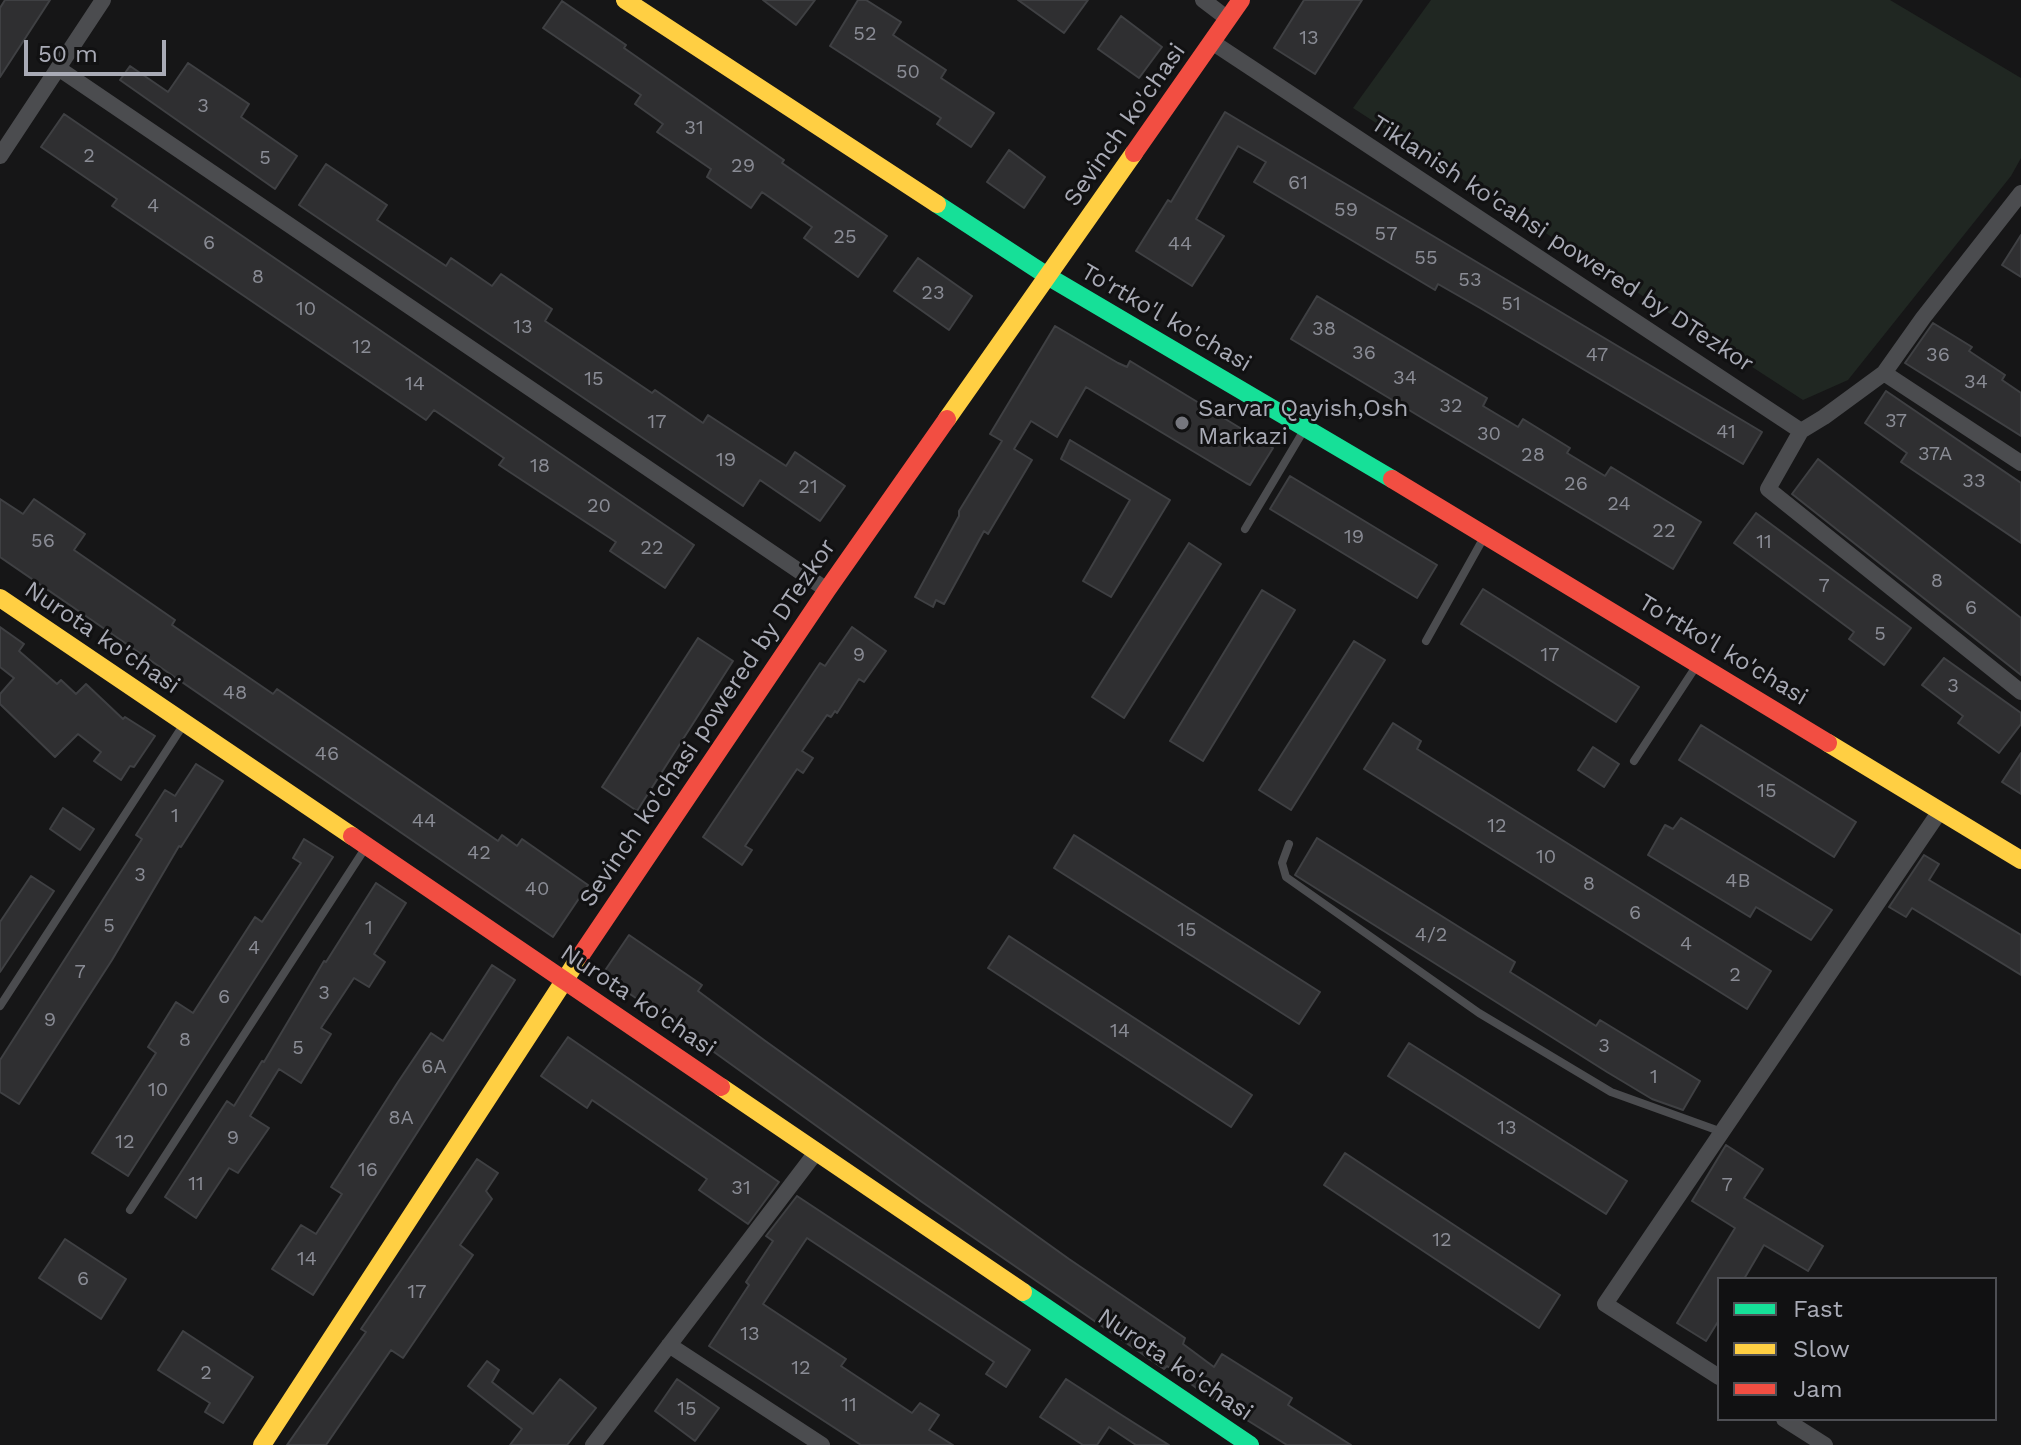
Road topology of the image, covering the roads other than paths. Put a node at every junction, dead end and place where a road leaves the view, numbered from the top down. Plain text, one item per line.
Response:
1 (103, 0) edge
2 (625, 0) edge
3 (1203, 0) edge
4 (1241, 0) edge
5 (1228, 19) junction
6 (1212, 42) junction
7 (58, 68) junction
8 (0, 156) edge
9 (2021, 193) edge
10 (1049, 277) junction
11 (1884, 373) junction
12 (1306, 427) junction
13 (1801, 431) junction
14 (2021, 463) edge
15 (1245, 529) dead end
16 (1485, 535) junction
17 (827, 590) junction
18 (0, 598) edge
19 (1426, 641) dead end
20 (1698, 663) junction
21 (2021, 692) edge
22 (185, 723) junction
23 (1634, 761) dead end
24 (1940, 811) junction
25 (1289, 844) dead end
26 (367, 846) junction
27 (2021, 860) edge
28 (564, 980) junction
29 (0, 1006) edge
30 (1722, 1132) junction
31 (817, 1151) junction
32 (130, 1210) dead end
33 (669, 1345) junction
34 (1717, 1376) edge
35 (1787, 1421) edge
36 (262, 1445) edge
37 (593, 1445) edge
38 (821, 1445) edge
39 (1249, 1445) edge
40 (1825, 1445) edge

1 - 7 street
2 - 10 street, To'rtko'l ko'chasi
3 - 5 street
4 - 5 street, Sevinch ko'chasi
5 - 6 street, Sevinch ko'chasi
6 - 10 street, Sevinch ko'chasi
6 - 13 street, Tiklanish ko'cahsi powered by DTezkor
7 - 8 street
7 - 17 street
9 - 11 street
10 - 12 street, To'rtko'l ko'chasi
10 - 17 street, Sevinch ko'chasi powered by DTezkor
11 - 13 street
11 - 14 street
12 - 15 lane
12 - 16 street, To'rtko'l ko'chasi
13 - 21 street
16 - 19 lane
16 - 20 street, To'rtko'l ko'chasi
17 - 28 street, Sevinch ko'chasi powered by DTezkor
18 - 22 street, Nurota ko'chasi
20 - 23 lane
20 - 24 street, To'rtko'l ko'chasi
22 - 26 street, Nurota ko'chasi
22 - 29 lane
24 - 27 street, To'rtko'l ko'chasi
24 - 30 street
25 - 30 lane
26 - 28 street, Nurota ko'chasi
26 - 32 lane
28 - 31 street, Nurota ko'chasi
28 - 36 street, Sevinch ko'chasi powered by DTezkor
30 - 34 street
31 - 33 street
31 - 39 street, Nurota ko'chasi
33 - 37 street
33 - 38 street
35 - 40 street

